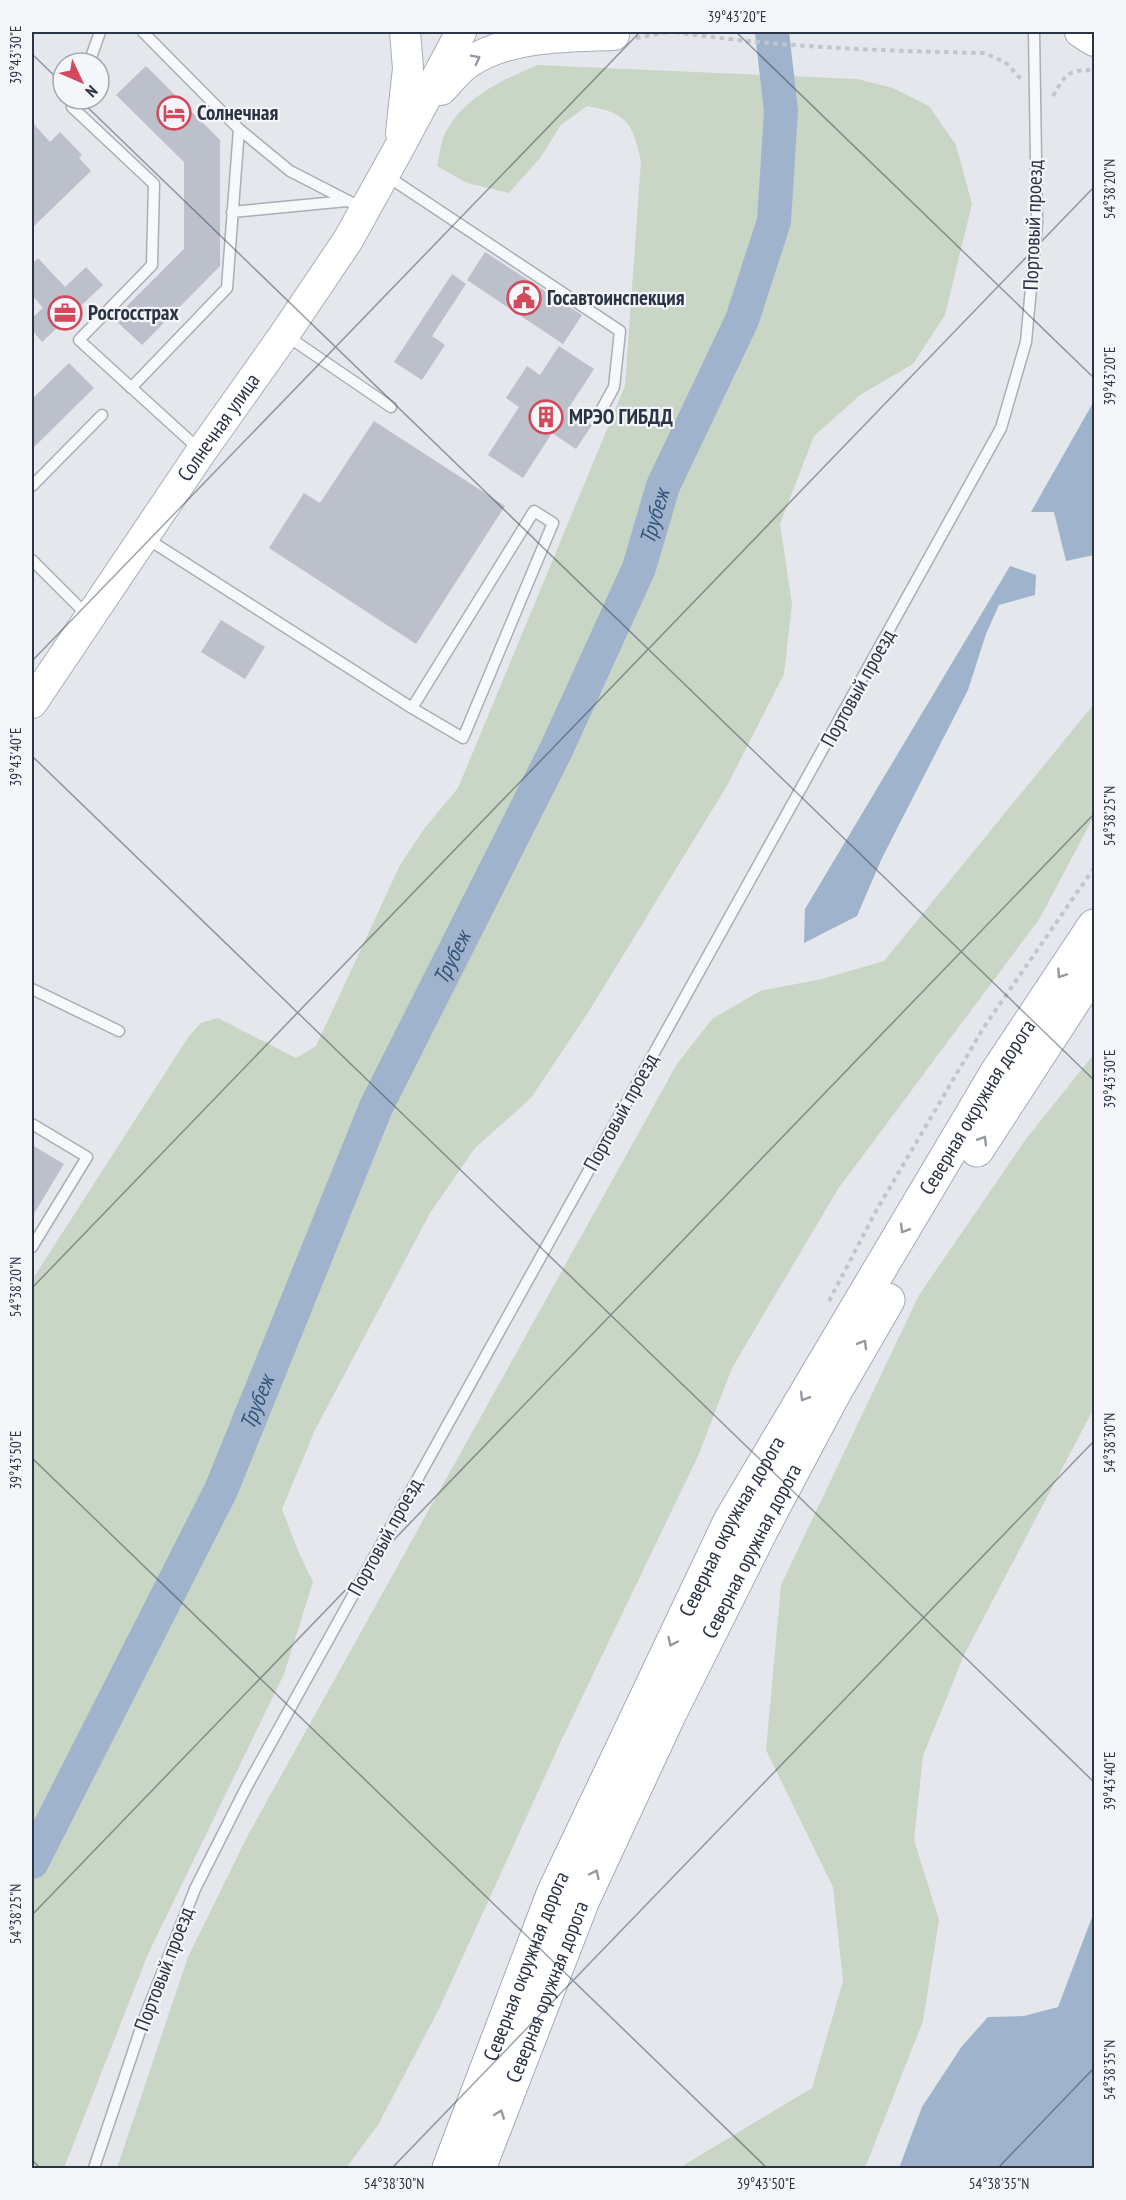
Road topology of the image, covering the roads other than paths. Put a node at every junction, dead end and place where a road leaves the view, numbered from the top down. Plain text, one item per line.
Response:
1 (100, 32) edge
2 (143, 32) edge
3 (405, 32) edge
4 (461, 32) edge
5 (1034, 32) edge
6 (1080, 32) edge
7 (614, 34) edge
8 (1095, 41) edge
9 (93, 51) edge
10 (76, 111) edge
11 (418, 113) junction
12 (239, 129) junction
13 (399, 148) junction
14 (385, 174) junction
15 (356, 206) junction
16 (232, 212) junction
17 (284, 335) junction
18 (131, 388) junction
19 (391, 407) dead end
20 (102, 415) dead end
21 (597, 418) dead end
22 (201, 452) junction
23 (32, 486) edge
24 (143, 537) junction
25 (32, 560) edge
26 (90, 617) junction
27 (32, 703) edge
28 (412, 708) junction
29 (1095, 926) edge
30 (1095, 970) edge
31 (32, 989) edge
32 (119, 1031) dead end
33 (32, 1124) edge
34 (32, 1247) edge
35 (94, 2169) edge
36 (449, 2169) edge
37 (479, 2169) edge

1 - 9 lane
2 - 12 lane
3 - 13 main road, Солнечная улица
4 - 11 main road, Солнечная улица
5 - 35 lane, Портовый проезд
6 - 8 main road
11 -> 7 main road
10 - 18 lane
11 - 13 main road, Солнечная улица
12 - 15 lane
12 - 16 lane
13 - 14 main road, Солнечная улица
14 - 15 main road, Солнечная улица
14 - 21 lane
15 - 16 lane
15 - 17 main road, Солнечная улица
16 - 18 lane
17 - 19 lane
17 - 22 main road, Солнечная улица
18 - 22 lane
20 - 23 lane
22 - 24 main road, Солнечная улица
24 - 26 main road, Солнечная улица
24 - 28 lane
25 - 26 lane
26 - 27 main road, Солнечная улица
28 - 28 lane
29 -> 36 main road, Северная окружная дорога
37 -> 30 main road, Северная оружная дорога
31 - 32 lane
33 - 34 lane

